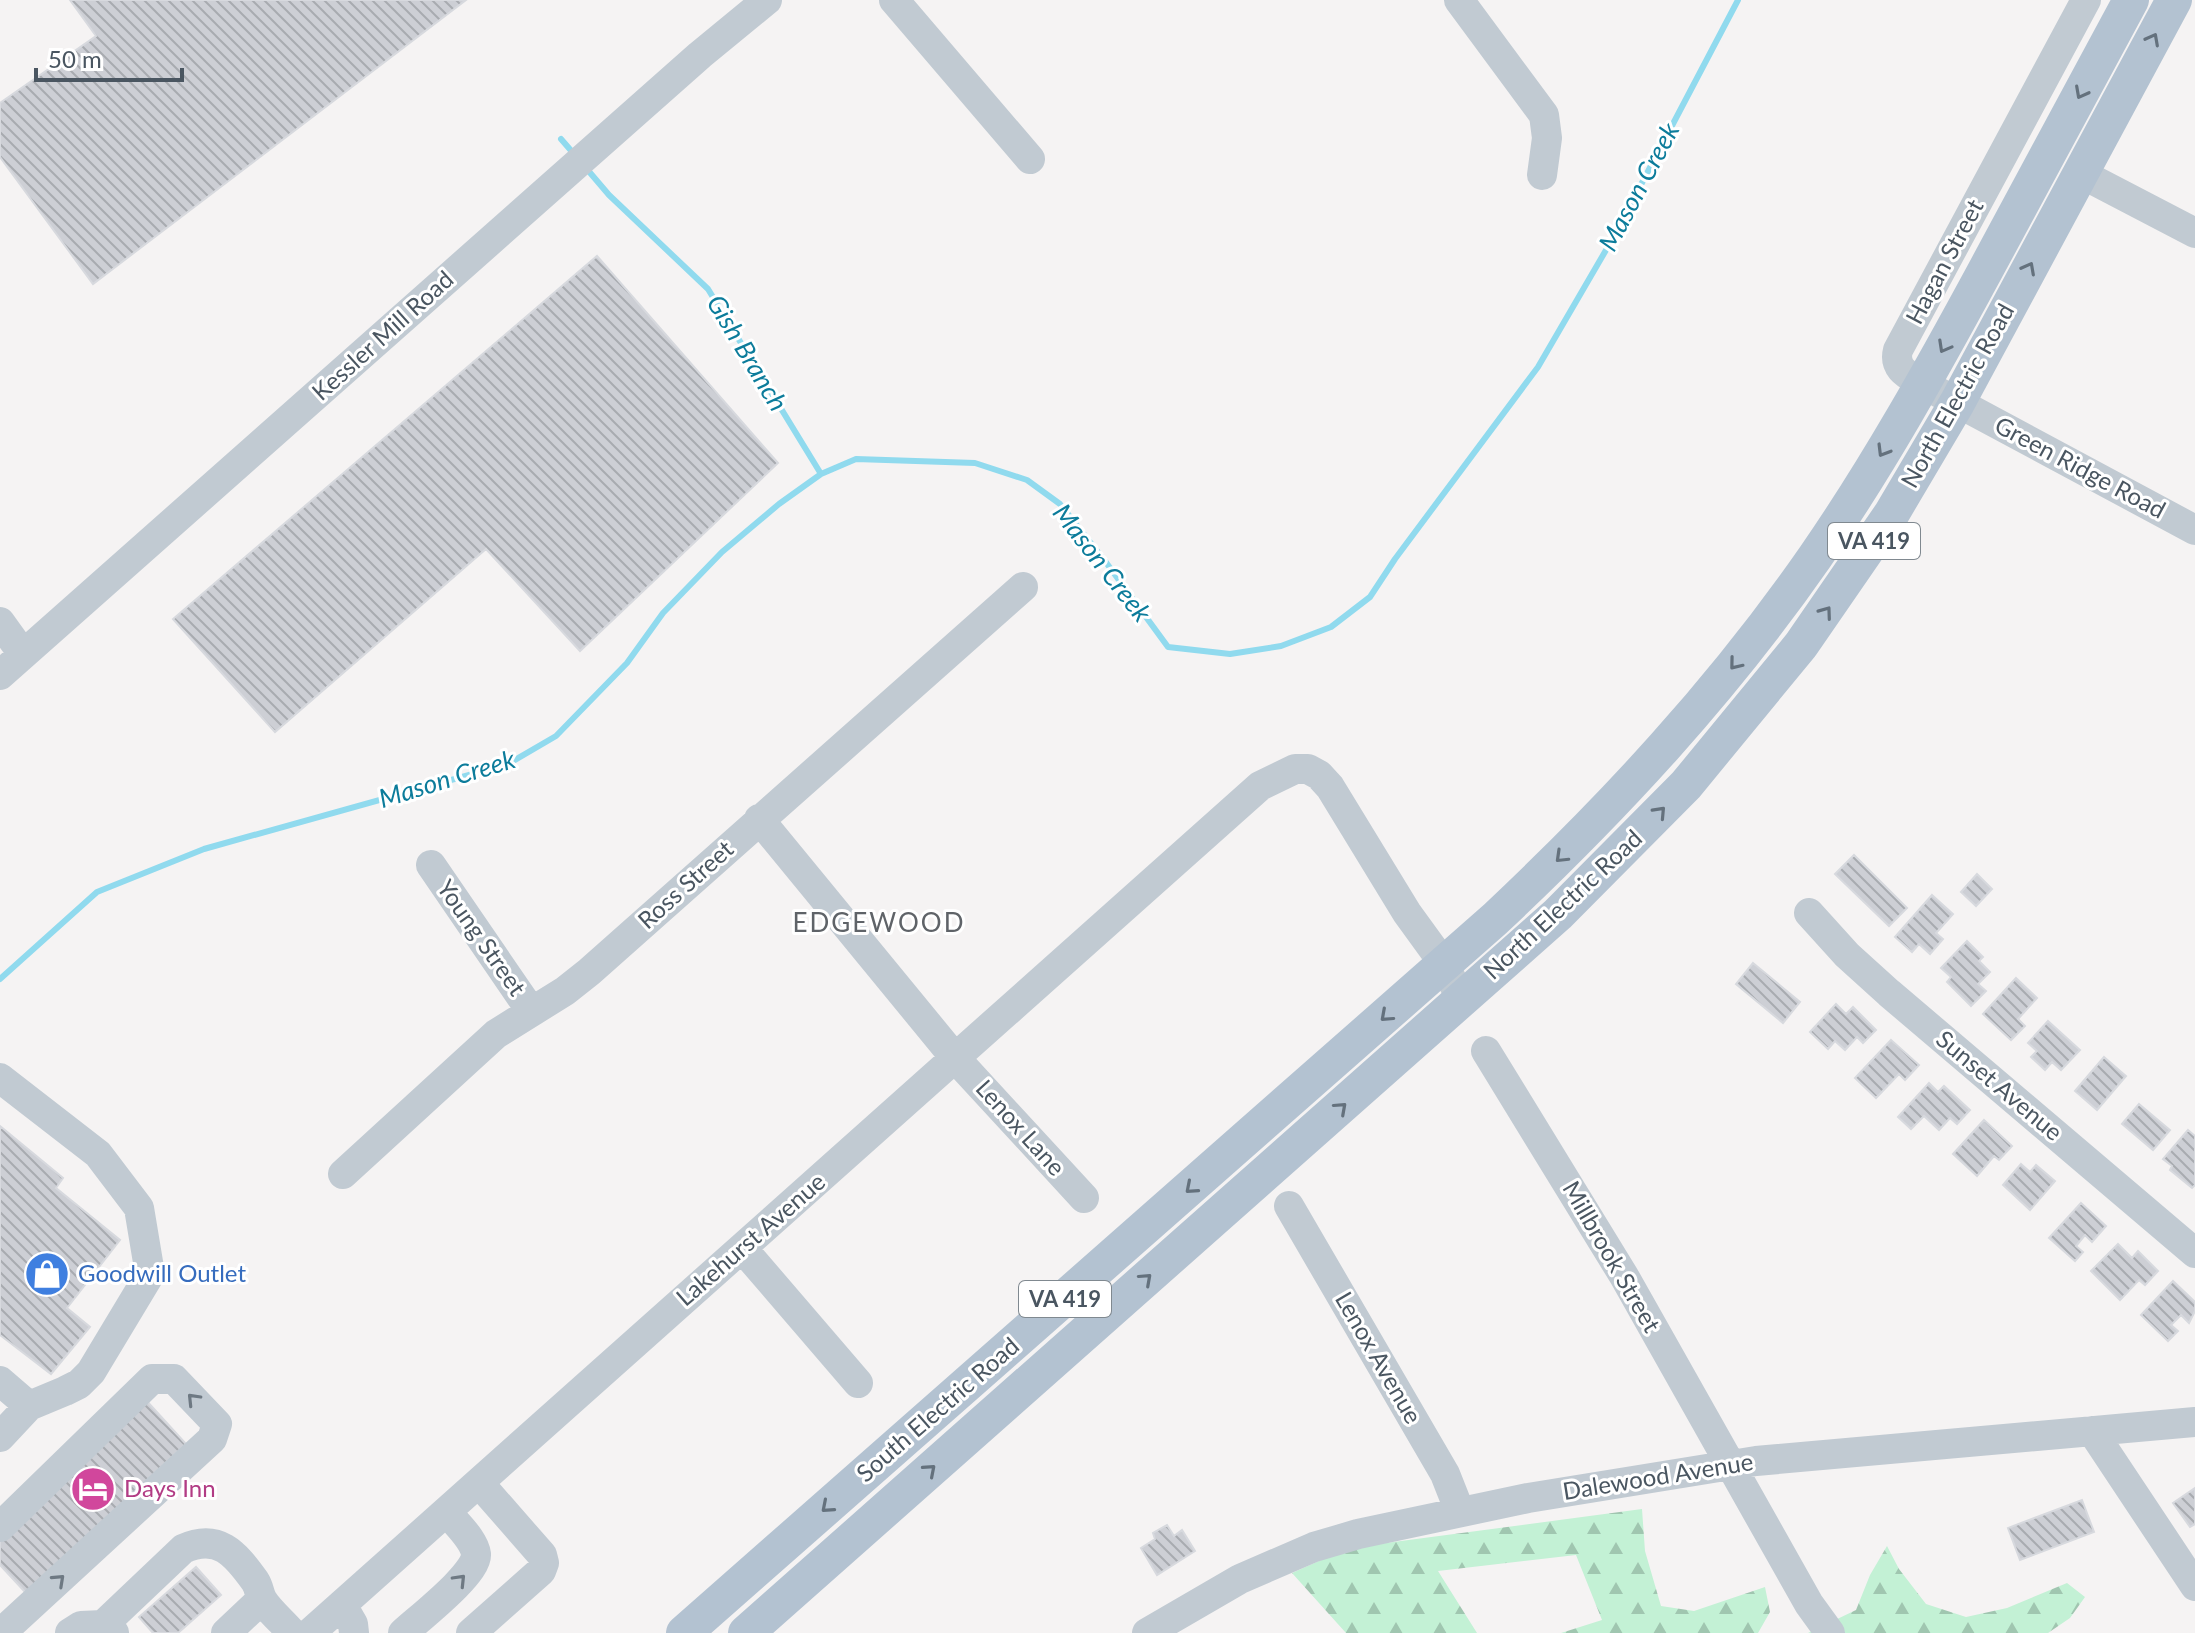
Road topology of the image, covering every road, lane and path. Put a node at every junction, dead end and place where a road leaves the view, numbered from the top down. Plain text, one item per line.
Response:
1 (767, 0) edge
2 (894, 0) edge
3 (1459, 0) edge
4 (2086, 0) edge
5 (2131, 0) edge
6 (2174, 0) edge
7 (2014, 132) junction
8 (2050, 151) junction
9 (1030, 159) dead end
10 (2080, 173) junction
11 (1542, 175) dead end
12 (2195, 233) edge
13 (1923, 384) junction
14 (1957, 403) junction
15 (2195, 530) edge
16 (1023, 587) dead end
17 (0, 622) edge
18 (23, 654) junction
19 (0, 675) edge
20 (759, 819) junction
21 (431, 865) dead end
22 (1809, 913) dead end
23 (1444, 964) junction
24 (1462, 1001) junction
25 (531, 1011) junction
26 (1486, 1051) dead end
27 (956, 1059) junction
28 (0, 1078) edge
29 (343, 1174) dead end
30 (1084, 1198) dead end
31 (1289, 1206) dead end
32 (742, 1248) junction
33 (2195, 1253) edge
34 (0, 1381) edge
35 (858, 1383) dead end
36 (29, 1406) junction
37 (2195, 1422) edge
38 (2092, 1431) junction
39 (0, 1437) edge
40 (1730, 1465) junction
41 (479, 1483) junction
42 (447, 1512) junction
43 (1460, 1512) junction
44 (0, 1527) edge
45 (2195, 1586) edge
46 (259, 1602) junction
47 (342, 1605) junction
48 (114, 1621) edge
49 (1, 1633) edge
50 (70, 1633) edge
51 (226, 1633) edge
52 (292, 1633) edge
53 (310, 1633) edge
54 (354, 1633) edge
55 (403, 1633) edge
56 (471, 1633) edge
57 (684, 1633) edge
58 (746, 1633) edge
59 (1147, 1633) edge
60 (1830, 1633) edge

1 - 18 street, Kessler Mill Road
2 - 9 street
3 - 11 street
4 - 7 street, Hagan Street
5 -> 8 main road, North Electric Road / VA 419
10 -> 6 main road, North Electric Road / VA 419
7 - 8 street
7 - 13 street, Hagan Street
8 -> 13 main road, North Electric Road / VA 419
10 - 12 street
14 -> 10 main road, North Electric Road / VA 419
13 - 14 street, Green Ridge Road
13 -> 23 main road, North Electric Road / VA 419
14 - 15 street, Green Ridge Road
24 -> 14 main road, North Electric Road / VA 419
16 - 20 street, Ross Street
17 - 18 street
18 - 19 street, Kessler Mill Road
20 - 25 street, Ross Street
20 - 27 street
21 - 25 street, Young Street
22 - 33 street, Sunset Avenue
23 - 24 street
23 - 27 street, Lakehurst Avenue
23 -> 57 main road, South Electric Road / VA 419
58 -> 24 main road, South Electric Road / VA 419
25 - 29 street, Ross Street
26 - 40 street, Millbrook Street
27 - 30 street, Lenox Lane
27 - 32 street, Lakehurst Avenue
28 - 36 street
31 - 43 street, Lenox Avenue
32 - 35 street
32 - 41 street, Lakehurst Avenue
34 - 36 street
36 - 39 street
37 - 38 street, Dalewood Avenue
38 - 40 street, Dalewood Avenue
38 - 45 street
40 - 43 street, Dalewood Avenue
40 - 60 street, Millbrook Street
41 - 42 street, Lakehurst Avenue
41 - 56 street
42 - 47 street, Lakehurst Avenue
55 -> 42 street
43 - 59 street, Dalewood Avenue
49 -> 44 street
46 - 48 street
46 - 51 street
46 - 52 street
47 - 53 street, Lakehurst Avenue
47 - 54 street
48 - 50 street

